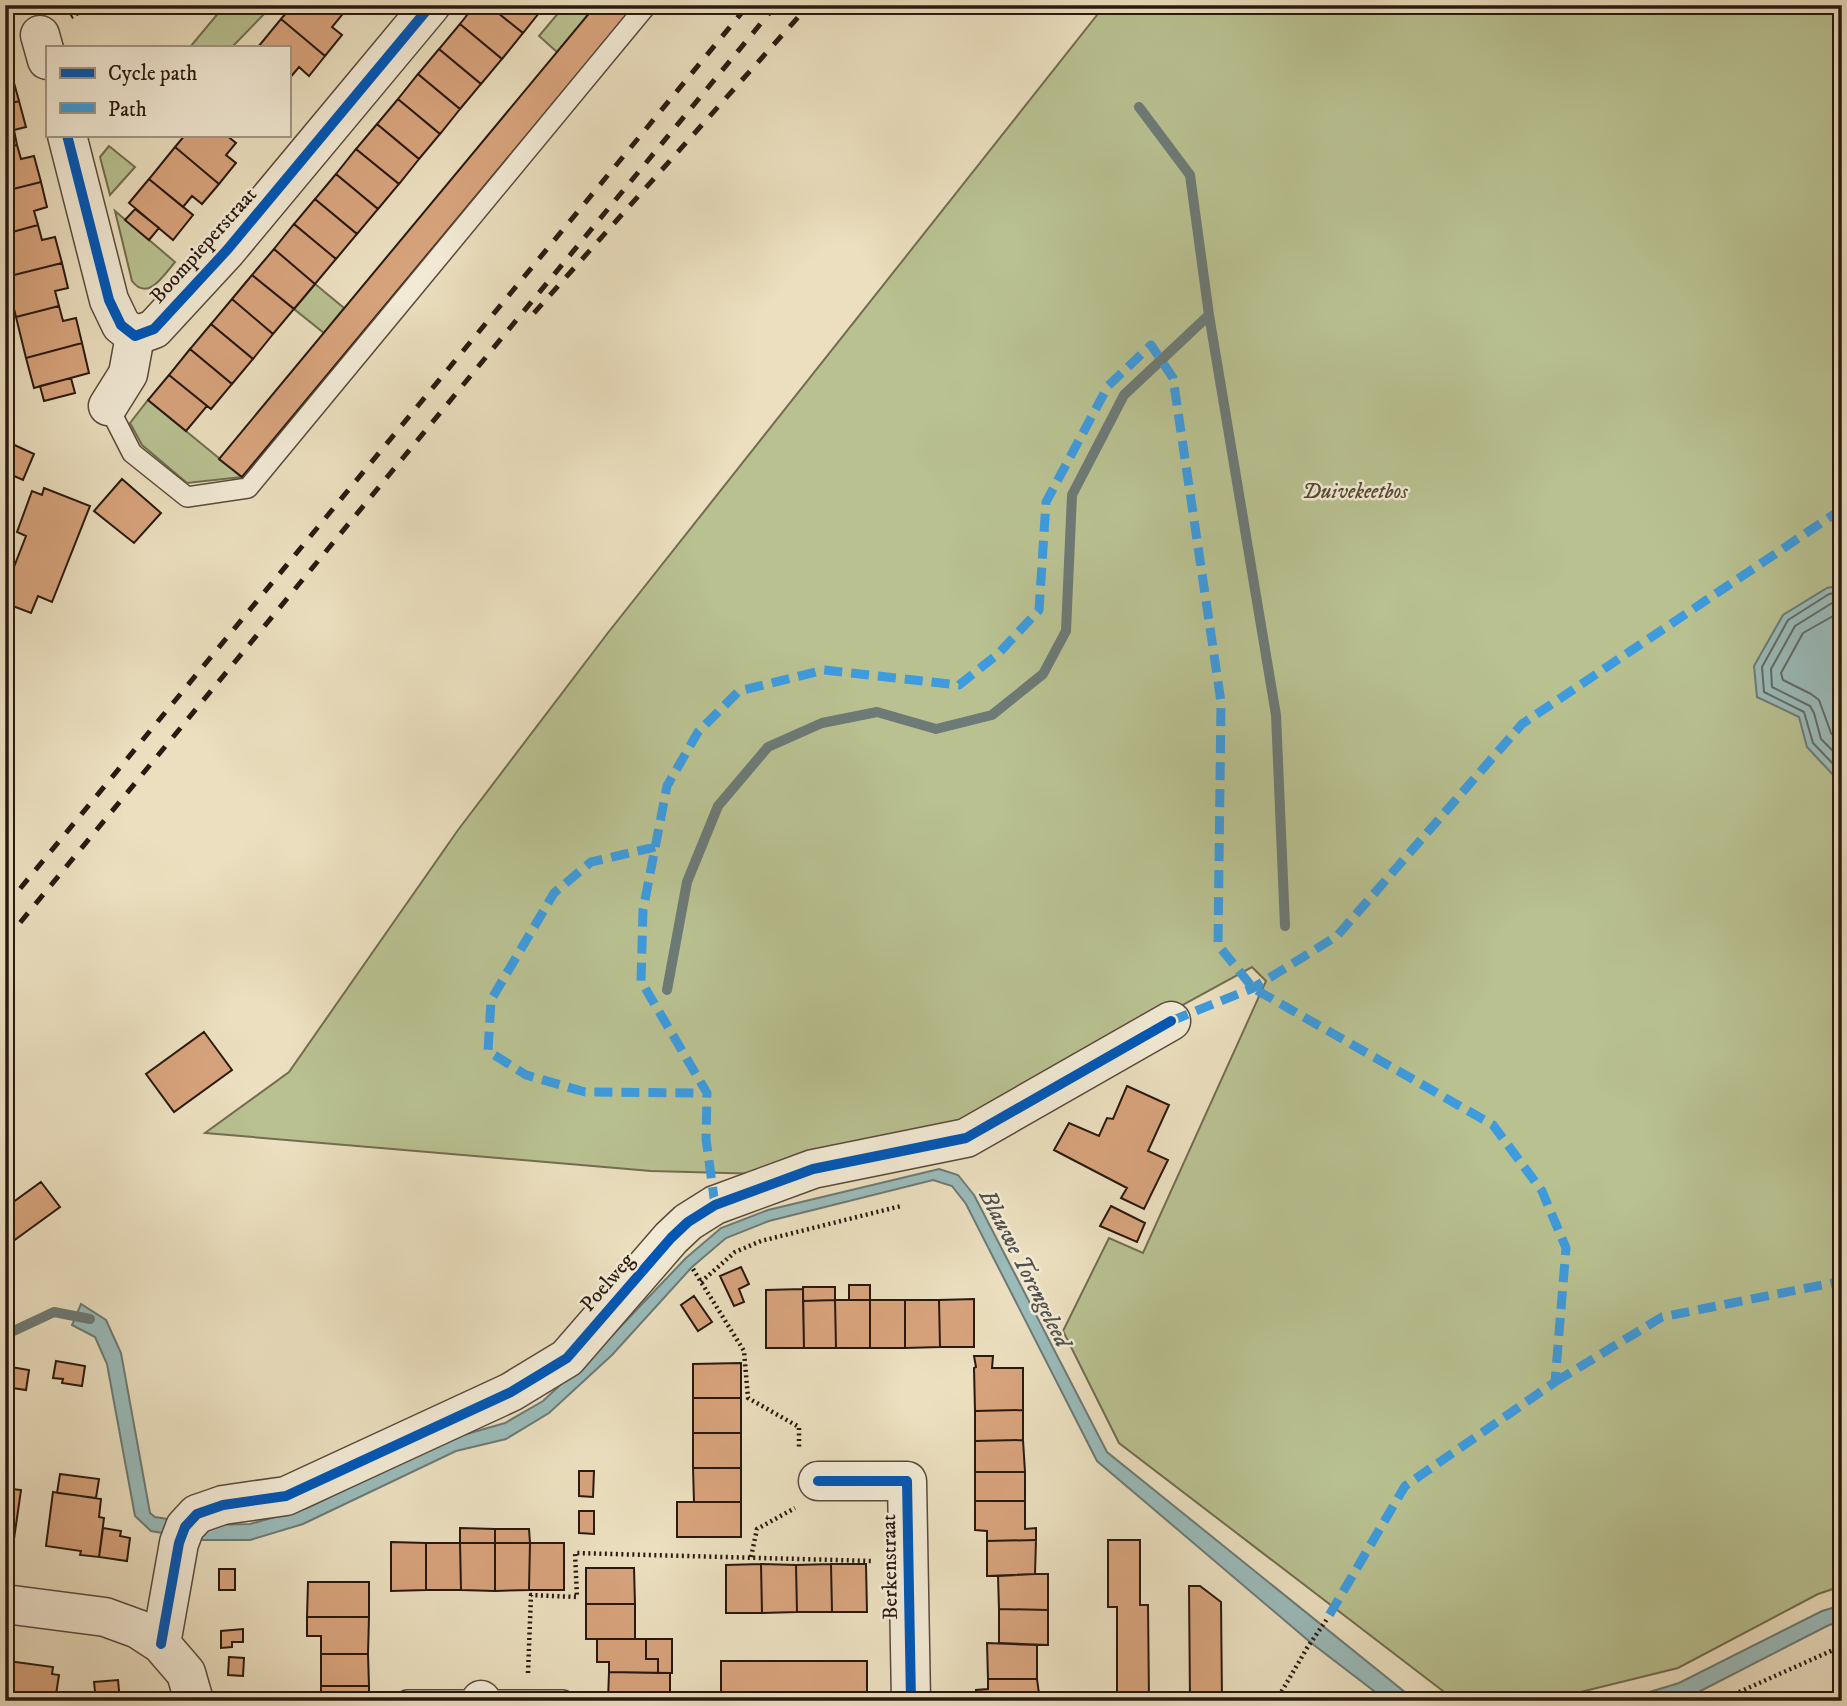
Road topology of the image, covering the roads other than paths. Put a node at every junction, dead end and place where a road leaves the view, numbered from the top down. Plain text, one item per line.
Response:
1 (431, 5) edge
2 (647, 5) edge
3 (67, 136) edge
4 (135, 336) junction
5 (108, 406) joint
6 (1171, 1021) dead end
7 (809, 1480) road end
8 (5, 1604) edge
9 (161, 1644) junction
10 (407, 1700) edge
11 (527, 1700) edge
12 (563, 1700) edge
13 (194, 1701) edge
14 (481, 1701) edge
15 (911, 1701) edge

1 - 4 street, Boompieperstraat
2 - 5 lane
3 - 4 street
4 - 5 street
6 - 9 street, Poelweg
7 - 15 street, Berkenstraat
8 - 9 street
9 - 13 street
10 - 14 lane
11 - 12 lane
11 - 14 lane

